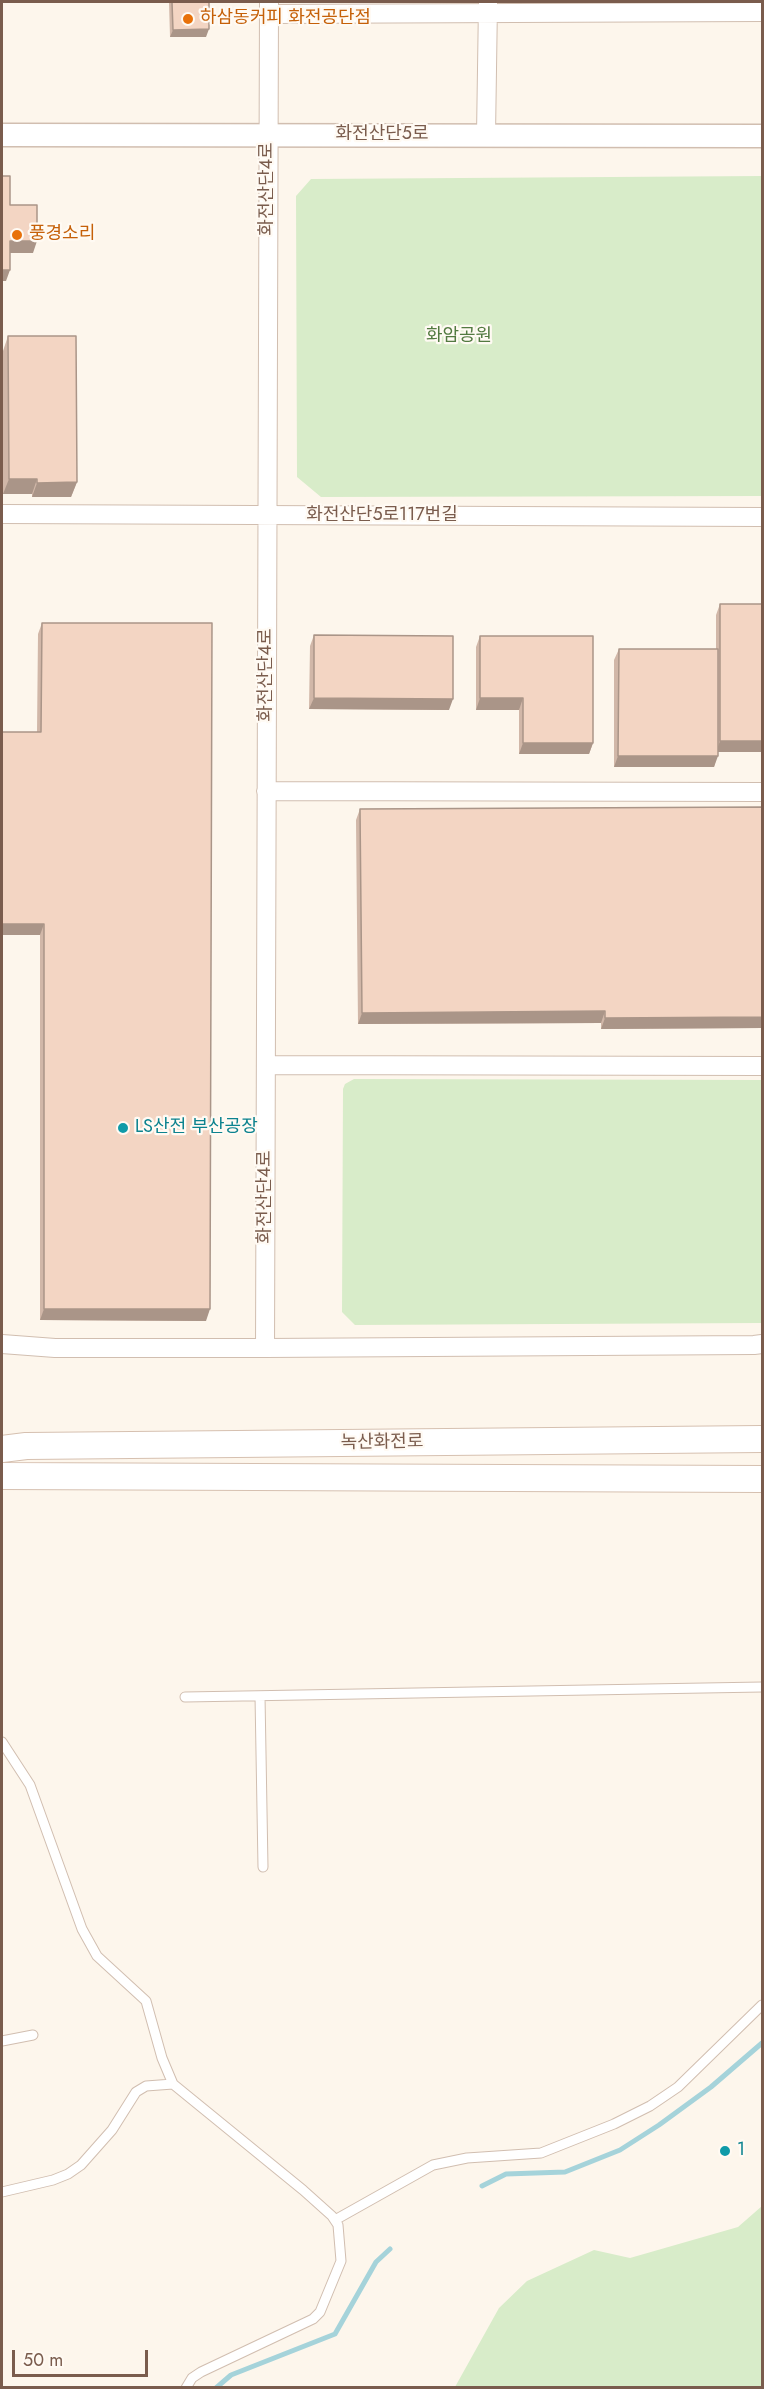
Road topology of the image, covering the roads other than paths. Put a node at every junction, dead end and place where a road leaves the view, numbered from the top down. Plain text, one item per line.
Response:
1 (488, 7) edge
2 (269, 8) edge
3 (762, 12) edge
4 (2, 135) edge
5 (268, 135) junction
6 (486, 135) junction
7 (762, 136) edge
8 (2, 514) edge
9 (267, 515) junction
10 (762, 517) edge
11 (266, 790) junction
12 (762, 792) edge
13 (266, 1065) junction
14 (762, 1066) edge
15 (2, 1344) edge
16 (762, 1344) edge
17 (265, 1348) junction
18 (762, 1439) edge
19 (10, 1446) edge
20 (2, 1476) edge
21 (78, 1477) junction
22 (762, 1479) edge
23 (2, 1488) edge
24 (762, 1687) edge
25 (260, 1696) junction
26 (185, 1697) dead end
27 (2, 1742) edge
28 (263, 1867) dead end
29 (762, 2005) edge
30 (33, 2035) dead end
31 (2, 2041) edge
32 (173, 2084) junction
33 (2, 2192) edge
34 (335, 2220) junction
35 (186, 2388) edge

1 - 2 street
1 - 3 street
1 - 6 street
2 - 5 street, 화전산단4로
4 - 5 street, 화전산단5로
5 - 6 street, 화전산단5로
5 - 9 street, 화전산단4로
6 - 7 street, 화전산단5로
8 - 9 street, 화전산단5로117번길
9 - 10 street, 화전산단5로117번길
9 - 11 street, 화전산단4로
11 - 12 street
11 - 13 street, 화전산단4로
13 - 14 street
13 - 17 street, 화전산단4로
15 - 17 street
16 - 17 street
18 - 19 main road, 녹산화전로
20 - 21 main road, 녹산화전로
21 - 22 main road, 녹산화전로
21 - 23 main road
24 - 25 lane
25 - 26 lane
25 - 28 lane
27 - 32 lane
29 - 34 lane
30 - 31 lane
32 - 33 lane
32 - 34 lane
34 - 35 lane

